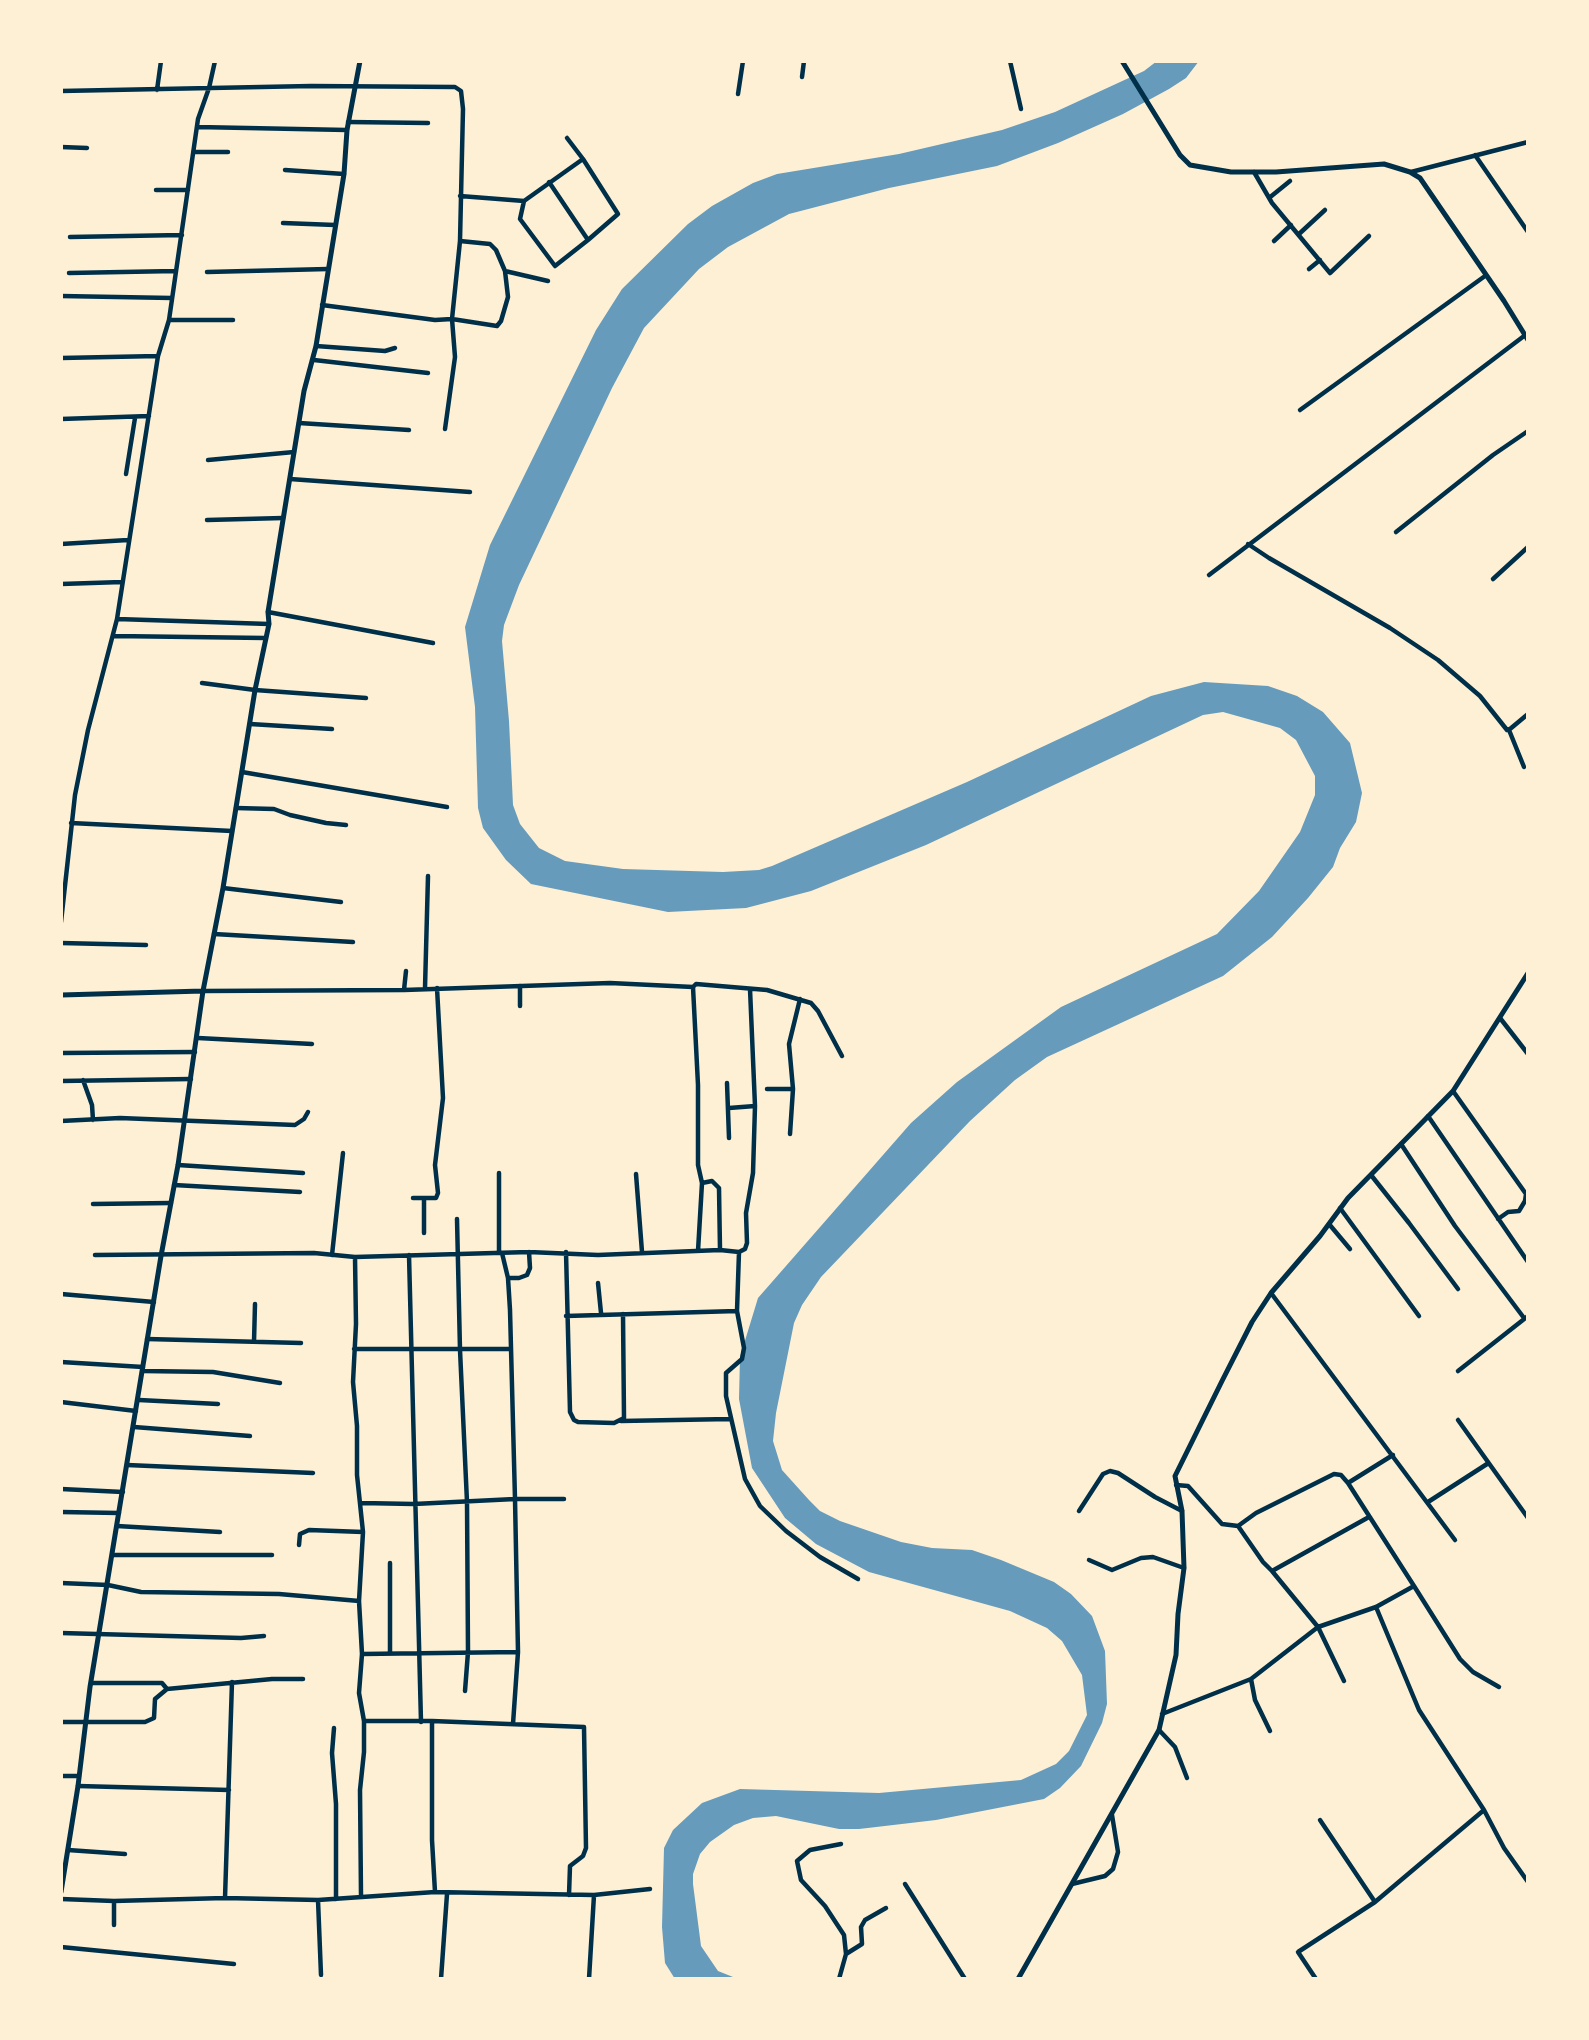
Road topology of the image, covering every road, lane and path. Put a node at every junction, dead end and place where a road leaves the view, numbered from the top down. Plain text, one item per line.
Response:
1 (161, 61) edge
2 (215, 61) edge
3 (360, 61) edge
4 (743, 61) edge
5 (804, 61) edge
6 (1010, 61) edge
7 (1122, 61) edge
8 (802, 76) dead end
9 (354, 86) junction
10 (209, 88) junction
11 (61, 90) edge
12 (157, 90) junction
13 (738, 94) dead end
14 (1021, 109) dead end
15 (348, 122) junction
16 (428, 123) dead end
17 (197, 127) junction
18 (347, 130) junction
19 (567, 138) dead end
20 (1528, 142) edge
21 (61, 147) edge
22 (87, 148) dead end
23 (193, 152) junction
24 (228, 152) dead end
25 (1475, 155) junction
26 (583, 159) junction
27 (285, 170) dead end
28 (1254, 172) junction
29 (1410, 172) junction
30 (344, 174) junction
31 (1290, 181) dead end
32 (549, 182) junction
33 (156, 190) dead end
34 (188, 190) junction
35 (460, 196) junction
36 (1269, 198) junction
37 (524, 201) junction
38 (1325, 210) dead end
39 (283, 223) dead end
40 (335, 225) junction
41 (1291, 225) junction
42 (1528, 232) edge
43 (1298, 234) junction
44 (182, 235) junction
45 (1369, 236) dead end
46 (70, 237) dead end
47 (588, 240) junction
48 (460, 241) junction
49 (1274, 241) dead end
50 (1320, 260) junction
51 (328, 269) junction
52 (1309, 269) dead end
53 (176, 271) junction
54 (505, 271) junction
55 (207, 272) dead end
56 (69, 274) dead end
57 (1485, 276) junction
58 (548, 281) dead end
59 (61, 296) edge
60 (172, 298) junction
61 (322, 304) junction
62 (452, 319) junction
63 (169, 320) junction
64 (233, 320) dead end
65 (1526, 338) edge
66 (316, 346) junction
67 (395, 348) dead end
68 (158, 356) junction
69 (61, 358) edge
70 (314, 360) junction
71 (428, 373) dead end
72 (1300, 410) dead end
73 (149, 416) junction
74 (135, 418) junction
75 (61, 419) edge
76 (299, 423) junction
77 (444, 429) dead end
78 (409, 430) dead end
79 (1528, 431) edge
80 (294, 452) junction
81 (208, 460) dead end
82 (126, 474) dead end
83 (290, 479) junction
84 (470, 492) dead end
85 (283, 518) junction
86 (208, 520) dead end
87 (1396, 533) dead end
88 (128, 540) junction
89 (61, 544) edge
90 (1248, 544) junction
91 (1528, 547) edge
92 (1209, 575) dead end
93 (1493, 579) dead end
94 (122, 582) junction
95 (61, 584) edge
96 (268, 612) junction
97 (117, 619) junction
98 (269, 624) junction
99 (114, 636) junction
100 (265, 638) junction
101 (433, 643) dead end
102 (202, 683) dead end
103 (255, 690) junction
104 (366, 698) dead end
105 (1528, 714) edge
106 (250, 724) junction
107 (332, 729) dead end
108 (1509, 730) junction
109 (1524, 767) dead end
110 (242, 772) junction
111 (447, 807) dead end
112 (236, 808) junction
113 (71, 823) junction
114 (346, 825) dead end
115 (232, 831) junction
116 (428, 876) dead end
117 (223, 888) junction
118 (341, 902) dead end
119 (61, 922) edge
120 (214, 934) junction
121 (353, 942) dead end
122 (61, 943) edge
123 (146, 945) dead end
124 (406, 971) dead end
125 (1528, 973) edge
126 (520, 986) junction
127 (693, 987) junction
128 (425, 988) junction
129 (437, 988) junction
130 (750, 989) junction
131 (203, 990) junction
132 (404, 990) junction
133 (61, 995) edge
134 (800, 999) junction
135 (520, 1006) dead end
136 (1500, 1018) junction
137 (198, 1038) junction
138 (312, 1044) dead end
139 (196, 1052) junction
140 (61, 1053) edge
141 (1528, 1054) edge
142 (842, 1056) dead end
143 (192, 1079) junction
144 (83, 1080) junction
145 (61, 1081) edge
146 (727, 1083) dead end
147 (767, 1088) dead end
148 (793, 1089) junction
149 (1453, 1091) junction
150 (755, 1106) junction
151 (729, 1108) junction
152 (308, 1112) dead end
153 (1428, 1116) junction
154 (93, 1119) junction
155 (185, 1120) junction
156 (61, 1121) edge
157 (790, 1134) dead end
158 (729, 1138) dead end
159 (1400, 1143) junction
160 (343, 1153) dead end
161 (178, 1165) junction
162 (499, 1173) dead end
163 (303, 1174) dead end
164 (636, 1174) dead end
165 (1371, 1175) junction
166 (702, 1183) junction
167 (174, 1185) junction
168 (300, 1192) dead end
169 (414, 1198) dead end
170 (424, 1198) junction
171 (172, 1203) junction
172 (93, 1204) dead end
173 (1340, 1208) junction
174 (457, 1219) dead end
175 (1499, 1219) junction
176 (1329, 1224) junction
177 (424, 1233) dead end
178 (1350, 1249) dead end
179 (720, 1250) junction
180 (529, 1251) junction
181 (501, 1252) junction
182 (566, 1252) junction
183 (642, 1252) junction
184 (698, 1252) junction
185 (739, 1252) junction
186 (457, 1254) junction
187 (95, 1255) dead end
188 (332, 1255) junction
189 (409, 1255) junction
190 (161, 1256) junction
191 (355, 1257) junction
192 (1528, 1262) edge
193 (508, 1278) junction
194 (598, 1283) dead end
195 (1458, 1289) dead end
196 (1271, 1293) junction
197 (61, 1294) edge
198 (154, 1302) junction
199 (255, 1304) dead end
200 (737, 1311) junction
201 (601, 1313) junction
202 (623, 1314) junction
203 (566, 1316) junction
204 (1419, 1317) dead end
205 (1526, 1317) edge
206 (147, 1339) junction
207 (254, 1342) junction
208 (301, 1343) dead end
209 (354, 1349) junction
210 (511, 1349) junction
211 (411, 1350) junction
212 (460, 1350) junction
213 (61, 1362) edge
214 (143, 1369) junction
215 (1458, 1371) dead end
216 (279, 1383) dead end
217 (139, 1401) junction
218 (61, 1402) edge
219 (218, 1404) dead end
220 (137, 1411) junction
221 (730, 1419) junction
222 (1458, 1420) dead end
223 (620, 1421) junction
224 (134, 1427) junction
225 (250, 1436) dead end
226 (1393, 1455) junction
227 (1488, 1464) junction
228 (127, 1465) junction
229 (313, 1473) dead end
230 (1348, 1483) junction
231 (1175, 1484) junction
232 (61, 1489) edge
233 (122, 1492) junction
234 (515, 1499) junction
235 (564, 1499) dead end
236 (467, 1502) junction
237 (1428, 1502) junction
238 (361, 1503) junction
239 (414, 1504) junction
240 (1079, 1511) dead end
241 (1182, 1511) junction
242 (61, 1512) edge
243 (119, 1513) junction
244 (1369, 1517) junction
245 (1528, 1518) edge
246 (117, 1526) junction
247 (1238, 1526) junction
248 (220, 1532) dead end
249 (363, 1532) junction
250 (1455, 1540) dead end
251 (299, 1545) dead end
252 (113, 1555) junction
253 (272, 1555) dead end
254 (1089, 1560) dead end
255 (390, 1563) dead end
256 (1184, 1568) junction
257 (1272, 1571) junction
258 (858, 1579) dead end
259 (61, 1583) edge
260 (108, 1585) junction
261 (1414, 1586) junction
262 (359, 1601) junction
263 (1376, 1607) junction
264 (1318, 1626) junction
265 (61, 1633) edge
266 (100, 1633) junction
267 (264, 1636) dead end
268 (468, 1652) junction
269 (518, 1652) junction
270 (390, 1653) junction
271 (420, 1653) junction
272 (362, 1654) junction
273 (303, 1679) dead end
274 (1251, 1679) junction
275 (1344, 1681) dead end
276 (232, 1682) junction
277 (91, 1683) junction
278 (1499, 1687) dead end
279 (167, 1689) junction
280 (465, 1691) dead end
281 (1162, 1715) junction
282 (61, 1721) edge
283 (363, 1721) junction
284 (432, 1721) junction
285 (86, 1722) junction
286 (421, 1722) junction
287 (513, 1724) junction
288 (334, 1728) dead end
289 (1159, 1730) junction
290 (1270, 1731) dead end
291 (61, 1776) edge
292 (79, 1776) junction
293 (1187, 1778) dead end
294 (78, 1786) junction
295 (229, 1790) junction
296 (1484, 1810) junction
297 (1112, 1815) junction
298 (1320, 1820) dead end
299 (841, 1844) dead end
300 (68, 1850) junction
301 (125, 1854) dead end
302 (1528, 1882) edge
303 (905, 1884) dead end
304 (1072, 1884) junction
305 (650, 1888) dead end
306 (61, 1892) edge
307 (435, 1892) junction
308 (447, 1894) junction
309 (569, 1895) junction
310 (594, 1895) junction
311 (360, 1896) junction
312 (225, 1898) junction
313 (61, 1899) edge
314 (336, 1899) junction
315 (318, 1900) junction
316 (114, 1901) junction
317 (1375, 1902) junction
318 (886, 1908) dead end
319 (114, 1925) dead end
320 (61, 1947) edge
321 (846, 1954) junction
322 (234, 1964) dead end
323 (321, 1975) dead end
324 (442, 1979) edge
325 (589, 1979) edge
326 (839, 1979) edge
327 (965, 1979) edge
328 (1018, 1979) edge
329 (1316, 1979) edge

1 - 12 street
2 - 10 street
3 - 9 street
4 - 13 street
5 - 8 street
6 - 14 street
7 - 28 street
9 - 10 street
9 - 15 street
9 - 35 street
10 - 12 street
10 - 17 street
11 - 12 street
15 - 16 street
15 - 18 street
17 - 18 street
17 - 23 street
18 - 30 street
19 - 26 street
20 - 25 street
21 - 22 street
23 - 24 street
23 - 34 street
25 - 29 street
25 - 42 street
26 - 32 street
26 - 47 street
27 - 30 street
28 - 29 street
28 - 36 street
29 - 57 street
30 - 40 street
31 - 36 street
32 - 37 street
32 - 47 street
33 - 34 street
34 - 44 street
35 - 37 street
35 - 48 street
36 - 41 street
37 - 47 street
38 - 43 street
39 - 40 street
40 - 51 street
41 - 43 street
41 - 49 street
43 - 50 street
44 - 46 street
44 - 53 street
45 - 50 street
48 - 54 street
48 - 62 street
50 - 52 street
51 - 55 street
51 - 61 street
53 - 56 street
53 - 60 street
54 - 58 street
54 - 62 street
57 - 65 street
57 - 72 street
59 - 60 street
60 - 63 street
61 - 62 street
61 - 66 street
62 - 77 street
63 - 64 street
63 - 68 street
65 - 90 street
66 - 67 street
66 - 70 street
68 - 69 street
68 - 73 street
70 - 71 street
70 - 76 street
73 - 74 street
73 - 88 street
74 - 75 street
74 - 82 street
76 - 78 street
76 - 80 street
79 - 87 street
80 - 81 street
80 - 83 street
83 - 84 street
83 - 85 street
85 - 86 street
85 - 96 street
88 - 89 street
88 - 94 street
90 - 92 street
90 - 108 street
91 - 93 street
94 - 95 street
94 - 97 street
96 - 98 street
96 - 101 street
97 - 98 street
97 - 99 street
98 - 100 street
99 - 100 street
99 - 113 street
100 - 103 street
102 - 103 street
103 - 104 street
103 - 106 street
105 - 108 street
106 - 107 street
106 - 110 street
108 - 109 street
110 - 111 street
110 - 112 street
112 - 114 street
112 - 115 street
113 - 115 street
113 - 119 street
115 - 117 street
116 - 128 street
117 - 118 street
117 - 120 street
120 - 121 street
120 - 131 street
122 - 123 street
124 - 132 street
125 - 136 street
126 - 127 street
126 - 129 street
126 - 135 street
127 - 130 street
127 - 166 street
128 - 129 street
128 - 132 street
129 - 170 street
130 - 134 street
130 - 150 street
131 - 132 street
131 - 133 street
131 - 137 street
134 - 142 street
134 - 148 street
136 - 141 street
136 - 149 street
137 - 138 street
137 - 139 street
139 - 140 street
139 - 143 street
143 - 144 street
143 - 155 street
144 - 145 street
144 - 154 street
146 - 151 street
147 - 148 street
148 - 157 street
149 - 153 street
149 - 175 street
150 - 151 street
150 - 185 street
151 - 158 street
152 - 155 street
153 - 159 street
153 - 175 street
154 - 155 street
154 - 156 street
155 - 161 street
159 - 165 street
159 - 205 street
160 - 188 street
161 - 163 street
161 - 167 street
162 - 181 street
164 - 183 street
165 - 173 street
165 - 195 street
166 - 179 street
166 - 184 street
167 - 168 street
167 - 171 street
169 - 170 street
170 - 177 street
171 - 172 street
171 - 190 street
173 - 176 street
173 - 204 street
174 - 186 street
175 - 192 street
176 - 178 street
176 - 196 street
179 - 184 street
179 - 185 street
180 - 181 street
180 - 182 street
180 - 193 street
181 - 186 street
181 - 193 street
182 - 183 street
182 - 203 street
183 - 184 street
185 - 200 street
186 - 189 street
186 - 212 street
187 - 190 street
188 - 190 street
188 - 191 street
189 - 191 street
189 - 211 street
190 - 198 street
191 - 209 street
193 - 210 street
194 - 201 street
196 - 226 street
196 - 231 street
197 - 198 street
198 - 206 street
199 - 207 street
200 - 202 street
200 - 221 street
201 - 202 street
201 - 203 street
202 - 223 street
203 - 223 street
205 - 215 street
206 - 207 street
206 - 214 street
207 - 208 street
209 - 211 street
209 - 238 street
210 - 212 street
210 - 234 street
211 - 212 street
211 - 239 street
212 - 236 street
213 - 214 street
214 - 216 street
214 - 217 street
217 - 219 street
217 - 220 street
218 - 220 street
220 - 224 street
221 - 223 street
221 - 258 street
222 - 227 street
224 - 225 street
224 - 228 street
226 - 230 street
226 - 237 street
227 - 237 street
227 - 245 street
228 - 229 street
228 - 233 street
230 - 244 street
230 - 247 street
231 - 241 street
231 - 247 street
232 - 233 street
233 - 243 street
234 - 235 street
234 - 236 street
234 - 269 street
236 - 239 street
236 - 268 street
237 - 250 street
238 - 239 street
238 - 249 street
239 - 271 street
240 - 241 street
241 - 256 street
242 - 243 street
243 - 246 street
244 - 257 street
244 - 261 street
246 - 248 street
246 - 252 street
247 - 257 street
249 - 251 street
249 - 262 street
252 - 253 street
252 - 260 street
254 - 256 street
255 - 270 street
256 - 281 street
257 - 264 street
259 - 260 street
260 - 262 street
260 - 266 street
261 - 263 street
261 - 278 street
262 - 272 street
263 - 264 street
263 - 296 street
264 - 274 street
264 - 275 street
265 - 266 street
266 - 267 street
266 - 277 street
268 - 269 street
268 - 271 street
268 - 280 street
269 - 287 street
270 - 271 street
270 - 272 street
271 - 286 street
272 - 283 street
273 - 276 street
274 - 281 street
274 - 290 street
276 - 279 street
276 - 295 street
277 - 279 street
277 - 285 street
279 - 285 street
281 - 289 street
282 - 285 street
283 - 286 street
283 - 311 street
284 - 286 street
284 - 287 street
284 - 307 street
285 - 292 street
287 - 309 street
288 - 314 street
289 - 293 street
289 - 297 street
291 - 292 street
292 - 294 street
294 - 295 street
294 - 300 street
295 - 312 street
296 - 302 street
296 - 317 street
297 - 304 street
297 - 304 street
298 - 317 street
299 - 321 street
300 - 301 street
300 - 306 street
303 - 327 street
304 - 328 street
305 - 310 street
307 - 308 street
307 - 311 street
308 - 309 street
308 - 324 street
309 - 310 street
310 - 325 street
311 - 314 street
312 - 315 street
312 - 316 street
313 - 316 street
314 - 315 street
315 - 323 street
316 - 319 street
317 - 329 street
318 - 321 street
320 - 322 street
321 - 326 street

